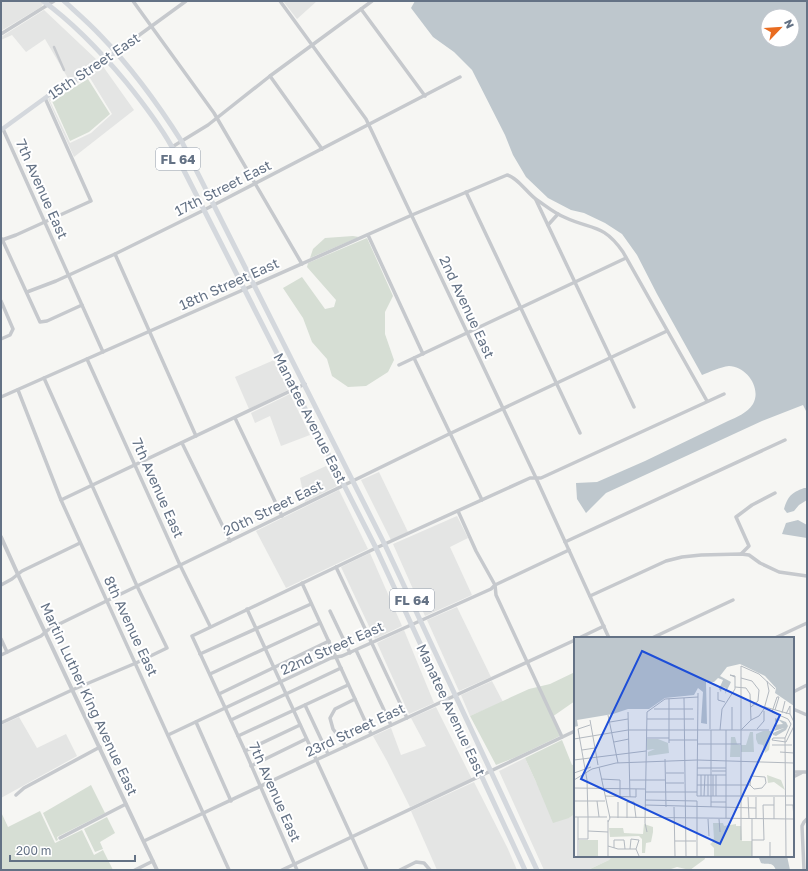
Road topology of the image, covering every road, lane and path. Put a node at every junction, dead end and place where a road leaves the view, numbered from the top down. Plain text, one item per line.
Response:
1 (43, 1) edge
2 (54, 1) edge
3 (64, 1) edge
4 (133, 1) edge
5 (186, 1) edge
6 (280, 1) edge
7 (372, 1) edge
8 (48, 5) junction
9 (361, 9) junction
10 (152, 27) junction
11 (1, 34) edge
12 (312, 45) junction
13 (54, 47) dead end
14 (116, 52) junction
15 (106, 58) junction
16 (64, 70) dead end
17 (270, 76) junction
18 (460, 77) dead end
19 (426, 96) junction
20 (45, 98) junction
21 (216, 117) junction
22 (1, 124) edge
23 (369, 125) junction
24 (2, 130) edge
25 (182, 142) junction
26 (172, 147) junction
27 (322, 149) junction
28 (255, 184) junction
29 (466, 192) junction
30 (536, 199) junction
31 (214, 205) junction
32 (204, 210) junction
33 (558, 214) junction
34 (412, 215) junction
35 (44, 222) junction
36 (548, 225) junction
37 (368, 235) junction
38 (1, 239) edge
39 (115, 254) junction
40 (626, 258) junction
41 (302, 264) junction
42 (69, 275) junction
43 (575, 283) junction
44 (255, 285) junction
45 (245, 289) junction
46 (27, 292) junction
47 (1, 301) edge
48 (82, 306) junction
49 (521, 308) junction
50 (149, 331) junction
51 (667, 331) junction
52 (467, 333) junction
53 (1, 339) edge
54 (103, 352) junction
55 (423, 354) junction
56 (414, 358) junction
57 (610, 358) junction
58 (87, 359) junction
59 (399, 365) dead end
60 (44, 378) junction
61 (556, 383) junction
62 (305, 384) junction
63 (295, 389) junction
64 (18, 390) junction
65 (724, 394) dead end
66 (1, 397) edge
67 (707, 402) junction
68 (634, 407) dead end
69 (503, 409) junction
70 (235, 418) junction
71 (450, 434) junction
72 (580, 434) dead end
73 (196, 436) junction
74 (785, 440) dead end
75 (182, 443) junction
76 (135, 464) junction
77 (536, 478) junction
78 (354, 481) junction
79 (92, 484) junction
80 (344, 485) junction
81 (775, 493) dead end
82 (61, 500) junction
83 (482, 500) junction
84 (458, 511) junction
85 (282, 516) junction
86 (1, 537) edge
87 (230, 541) junction
88 (565, 542) junction
89 (80, 544) junction
90 (386, 544) junction
91 (376, 548) junction
92 (568, 550) junction
93 (741, 554) junction
94 (180, 564) junction
95 (336, 567) junction
96 (18, 575) junction
97 (807, 576) edge
98 (302, 583) junction
99 (1, 584) edge
100 (495, 585) junction
101 (137, 586) junction
102 (590, 596) junction
103 (107, 600) junction
104 (733, 600) dead end
105 (311, 604) junction
106 (247, 609) junction
107 (330, 611) dead end
108 (422, 620) junction
109 (320, 623) junction
110 (807, 623) edge
111 (411, 624) junction
112 (210, 626) junction
113 (604, 626) junction
114 (256, 629) junction
115 (45, 632) junction
116 (581, 637) edge
117 (609, 637) edge
118 (654, 637) edge
119 (777, 637) edge
120 (1, 639) edge
121 (574, 640) edge
122 (329, 641) junction
123 (372, 643) junction
124 (265, 649) junction
125 (356, 650) junction
126 (7, 652) junction
127 (350, 653) junction
128 (200, 654) junction
129 (1, 656) edge
130 (336, 657) junction
131 (527, 662) junction
132 (136, 663) junction
133 (274, 668) junction
134 (341, 668) junction
135 (210, 674) junction
136 (280, 682) junction
137 (348, 685) junction
138 (807, 685) edge
139 (72, 690) junction
140 (794, 692) edge
141 (219, 694) junction
142 (286, 695) junction
143 (456, 695) junction
144 (355, 699) junction
145 (446, 700) junction
146 (305, 705) junction
147 (225, 708) junction
148 (794, 708) edge
149 (293, 710) junction
150 (807, 715) edge
151 (407, 718) junction
152 (230, 720) junction
153 (196, 722) junction
154 (1, 723) edge
155 (300, 725) junction
156 (391, 725) junction
157 (574, 731) edge
158 (371, 734) junction
159 (168, 735) junction
160 (238, 736) junction
161 (562, 737) junction
162 (306, 739) junction
163 (346, 746) junction
164 (100, 747) junction
165 (245, 751) junction
166 (328, 754) junction
167 (316, 760) junction
168 (251, 766) junction
169 (491, 772) junction
170 (794, 772) edge
171 (807, 772) edge
172 (801, 773) junction
173 (794, 776) edge
174 (481, 777) junction
175 (260, 786) junction
176 (16, 795) dead end
177 (231, 801) junction
178 (126, 804) junction
179 (203, 814) junction
180 (807, 819) edge
181 (60, 838) dead end
182 (351, 838) junction
183 (144, 841) junction
184 (153, 861) junction
185 (294, 864) junction
186 (135, 870) edge
187 (158, 870) edge
188 (229, 870) edge
189 (282, 870) edge
190 (297, 870) edge
191 (367, 870) edge
192 (400, 870) edge
193 (430, 870) edge
194 (525, 870) edge
195 (537, 870) edge
196 (804, 870) edge

1 - 8 main road, Manatee Avenue East / FL 64
2 - 8 street
3 - 14 main road, Manatee Avenue East / FL 64
4 - 10 street
5 - 10 street, 15th Street East
6 - 12 street, 2nd Avenue East
7 - 9 street
8 - 11 street
8 - 15 main road, Manatee Avenue East / FL 64
9 - 12 street
9 - 19 street
10 - 14 street, 15th Street East
10 - 21 street
12 - 17 street
12 - 23 street, 2nd Avenue East
13 - 16 street
14 - 15 main road, 15th Street East
14 - 25 main road, Manatee Avenue East / FL 64
15 - 20 main road, 15th Street East
15 - 26 main road, Manatee Avenue East / FL 64
17 - 21 street
17 - 27 street
18 - 19 street, 17th Street East
19 - 23 street, 17th Street East
20 - 24 main road, 15th Street East
20 - 35 street
21 - 25 street
21 - 28 street
22 - 24 street, 7th Avenue East
23 - 27 street, 17th Street East
23 - 34 street, 2nd Avenue East
24 - 35 street, 7th Avenue East
25 - 26 street
25 - 31 main road, Manatee Avenue East / FL 64
26 - 32 main road, Manatee Avenue East / FL 64
27 - 28 street, 17th Street East
28 - 31 street, 17th Street East
28 - 41 street
29 - 30 street, 18th Street East
29 - 34 street, 18th Street East
29 - 49 street
30 - 33 street
30 - 36 street
31 - 32 street, 17th Street East
31 - 44 main road, Manatee Avenue East / FL 64
32 - 39 street, 17th Street East
32 - 45 main road, Manatee Avenue East / FL 64
33 - 36 street
33 - 40 street
34 - 37 street, 18th Street East
34 - 52 street, 2nd Avenue East
35 - 38 street
35 - 42 street, 7th Avenue East
36 - 43 street
37 - 41 street, 18th Street East
37 - 55 street
38 - 46 street
39 - 42 street, 17th Street East
39 - 50 street
40 - 43 street
40 - 51 street
41 - 44 street, 18th Street East
42 - 46 street, 17th Street East
42 - 48 street, 7th Avenue East
43 - 49 street
43 - 57 street
44 - 45 street, 18th Street East
44 - 62 main road, Manatee Avenue East / FL 64
45 - 50 street, 18th Street East
45 - 63 main road, Manatee Avenue East / FL 64
46 - 48 street
47 - 53 street
48 - 54 street, 7th Avenue East
49 - 52 street
49 - 61 street
50 - 54 street, 18th Street East
50 - 73 street
51 - 57 street, 20th Street East
51 - 67 street
52 - 55 street
52 - 69 street, 2nd Avenue East
54 - 58 street, 18th Street East
55 - 56 street
56 - 59 street
56 - 71 street
57 - 61 street, 20th Street East
57 - 68 street
58 - 60 street, 18th Street East
58 - 76 street, 7th Avenue East
60 - 64 street, 18th Street East
60 - 79 street
61 - 69 street, 20th Street East
61 - 72 street
62 - 63 street
62 - 78 main road, Manatee Avenue East / FL 64
63 - 70 street
63 - 80 main road, Manatee Avenue East / FL 64
64 - 66 street, 18th Street East
64 - 82 street, 8th Avenue East
65 - 67 street
67 - 77 street
69 - 71 street, 20th Street East
69 - 77 street, 2nd Avenue East
70 - 73 street
70 - 85 street
71 - 78 street, 20th Street East
71 - 83 street
73 - 75 street
74 - 88 street
75 - 76 street
75 - 87 street
76 - 79 street
76 - 94 street, 7th Avenue East
77 - 83 street
77 - 88 street, 2nd Avenue East
78 - 80 street, 20th Street East
78 - 90 main road, Manatee Avenue East / FL 64
79 - 82 street
79 - 101 street
80 - 85 street, 20th Street East
80 - 91 main road, Manatee Avenue East / FL 64
81 - 93 street
82 - 89 street, 8th Avenue East
83 - 84 street
84 - 90 street
84 - 100 street
85 - 87 street, 20th Street East
86 - 96 street, Martin Luther King Avenue East
87 - 94 street, 20th Street East
88 - 92 street, 2nd Avenue East
89 - 96 street
89 - 103 street, 8th Avenue East
90 - 91 street
90 - 108 main road, Manatee Avenue East / FL 64
91 - 95 street
91 - 111 main road, Manatee Avenue East / FL 64
92 - 100 street, 22nd Street East
92 - 102 street, 2nd Avenue East
93 - 97 street
93 - 102 street
94 - 101 street, 20th Street East
94 - 112 street, 7th Avenue East
95 - 98 street
95 - 123 street
96 - 99 street
96 - 115 street, Martin Luther King Avenue East
98 - 105 street
98 - 106 street
100 - 108 street, 22nd Street East
100 - 131 street
101 - 103 street, 20th Street East
101 - 132 street
102 - 113 street, 2nd Avenue East
103 - 115 street, 20th Street East
103 - 132 street, 8th Avenue East
104 - 118 street
105 - 109 street
105 - 114 street
106 - 112 street
106 - 114 street
107 - 127 street
108 - 111 street, 22nd Street East
108 - 143 main road, Manatee Avenue East / FL 64
109 - 122 street
109 - 124 street
110 - 119 street
111 - 123 street, 22nd Street East
111 - 145 main road, Manatee Avenue East / FL 64
112 - 128 street, 7th Avenue East
113 - 116 street
113 - 117 street, 2nd Avenue East
114 - 124 street
114 - 128 street
115 - 126 street, 20th Street East
115 - 139 street, Martin Luther King Avenue East
120 - 126 street
121 - 131 street, 23rd Street East
122 - 130 street
122 - 133 street
123 - 125 street, 22nd Street East
123 - 151 street
124 - 133 street
124 - 135 street
125 - 127 street, 22nd Street East
125 - 156 street
126 - 129 street, 20th Street East
127 - 130 street, 22nd Street East
128 - 135 street, 7th Avenue East
130 - 134 street
130 - 136 street, 22nd Street East
131 - 143 street, 23rd Street East
131 - 161 street
132 - 139 street
132 - 159 street, 8th Avenue East
133 - 136 street
133 - 141 street
134 - 137 street
134 - 142 street
135 - 141 street, 7th Avenue East
136 - 142 street
136 - 147 street, 22nd Street East
137 - 144 street
137 - 146 street
138 - 140 street
139 - 154 street
139 - 164 street, Martin Luther King Avenue East
141 - 147 street, 7th Avenue East
142 - 149 street
142 - 152 street
143 - 145 street, 23rd Street East
143 - 169 main road, Manatee Avenue East / FL 64
144 - 158 street
144 - 163 street
145 - 151 street, 23rd Street East
145 - 174 main road, Manatee Avenue East / FL 64
146 - 149 street
146 - 166 street
147 - 152 street, 7th Avenue East
147 - 153 street, 22nd Street East
148 - 150 street
149 - 155 street
149 - 160 street
151 - 156 street, 23rd Street East
152 - 160 street, 7th Avenue East
153 - 159 street, 22nd Street East
153 - 177 street
155 - 162 street
155 - 165 street
156 - 158 street, 23rd Street East
157 - 161 street
158 - 163 street, 23rd Street East
159 - 179 street, 8th Avenue East
160 - 165 street, 7th Avenue East
161 - 169 street
162 - 167 street
162 - 168 street
163 - 166 street, 23rd Street East
164 - 176 street
164 - 178 street, Martin Luther King Avenue East
165 - 168 street, 7th Avenue East
166 - 167 street, 23rd Street East
167 - 175 street, 23rd Street East
167 - 182 street
168 - 175 street, 7th Avenue East
169 - 174 street
169 - 195 main road, Manatee Avenue East / FL 64
170 - 172 street
171 - 172 street
172 - 173 street
174 - 182 street
174 - 194 main road, Manatee Avenue East / FL 64
175 - 177 street, 23rd Street East
175 - 185 street, 7th Avenue East
177 - 179 street, 23rd Street East
178 - 181 street
178 - 183 street, Martin Luther King Avenue East
179 - 183 street, 23rd Street East
179 - 188 street, 8th Avenue East
180 - 196 street
182 - 185 street
182 - 191 street
183 - 184 street, Martin Luther King Avenue East
184 - 186 street
184 - 187 street, Martin Luther King Avenue East
185 - 189 street
185 - 190 street, 7th Avenue East
192 - 193 street

